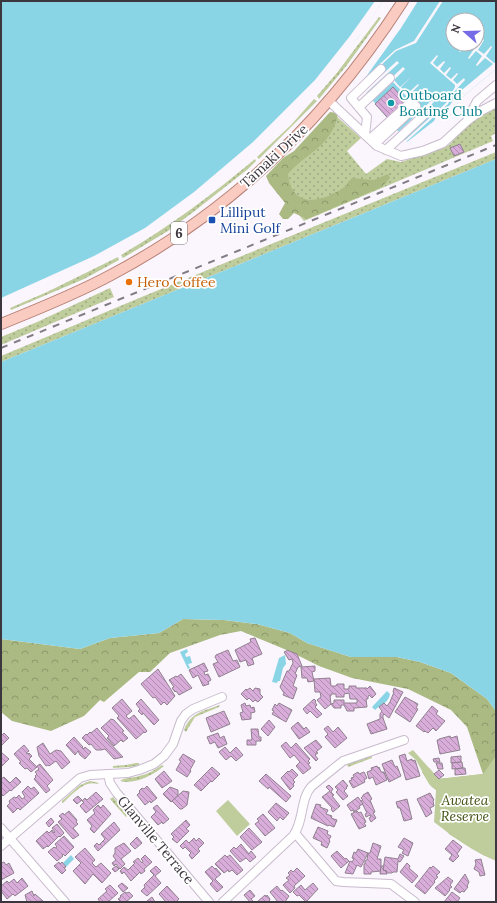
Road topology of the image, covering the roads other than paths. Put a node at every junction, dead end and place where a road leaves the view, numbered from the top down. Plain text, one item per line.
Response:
1 (403, 1) edge
2 (496, 85) edge
3 (329, 101) junction
4 (355, 102) junction
5 (496, 103) edge
6 (467, 120) junction
7 (377, 144) junction
8 (1, 324) edge
9 (222, 697) dead end
10 (404, 740) dead end
11 (108, 774) junction
12 (1, 828) edge
13 (295, 833) junction
14 (10, 838) junction
15 (1, 846) edge
16 (65, 902) edge
17 (210, 902) edge
18 (223, 902) edge
19 (415, 902) edge

1 - 3 main road, Tāmaki Drive / 6
2 - 6 street
3 - 7 street
3 - 8 main road, Tāmaki Drive / 6
4 - 4 street
4 - 7 street
5 - 6 street
6 - 7 street
7 - 7 street
9 - 11 street
10 - 13 street
11 - 14 street
11 - 17 street, Glanville Terrace
12 - 14 street
13 - 18 street
13 - 19 street
14 - 15 street
14 - 16 street

